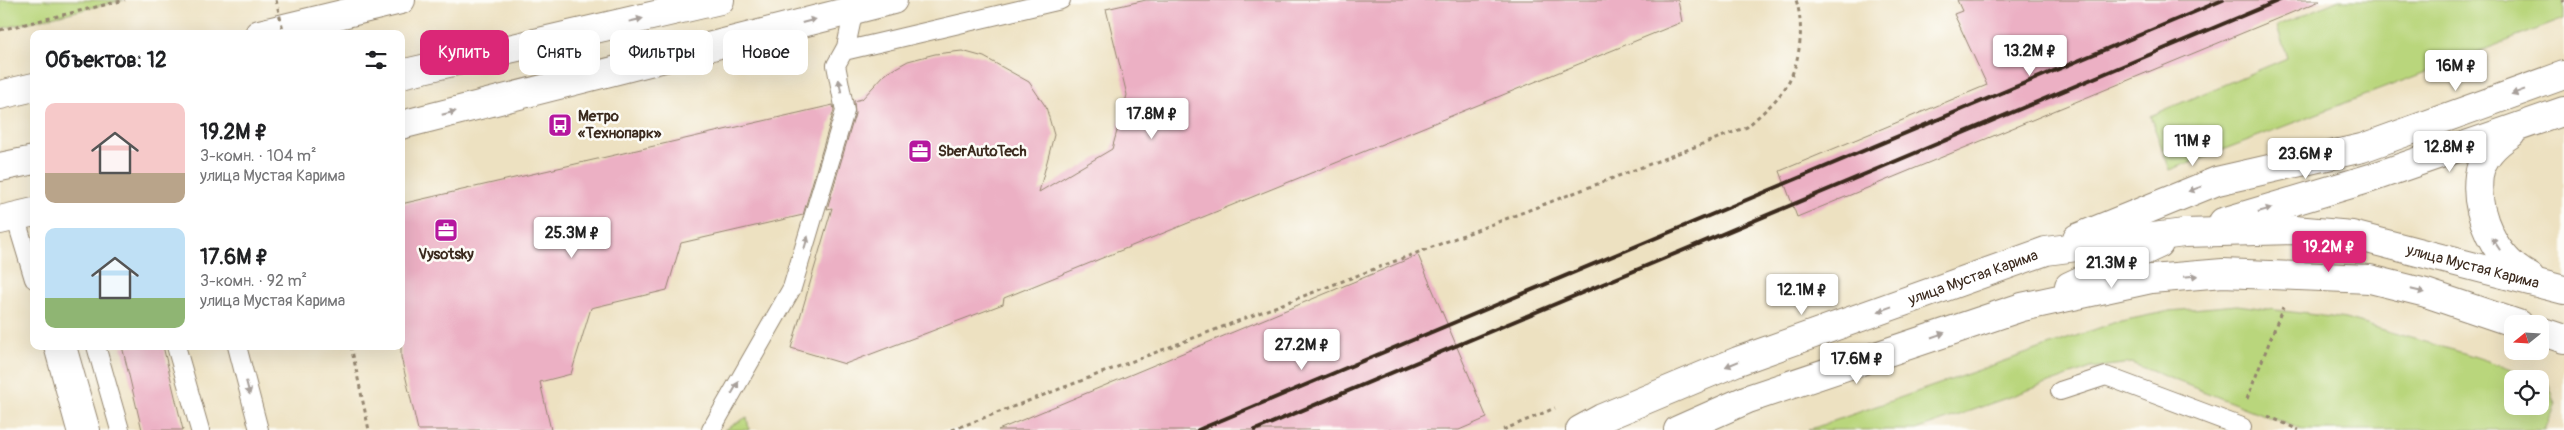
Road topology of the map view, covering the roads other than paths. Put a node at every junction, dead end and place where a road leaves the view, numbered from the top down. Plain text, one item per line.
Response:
1 (401, 0) edge
2 (720, 0) edge
3 (894, 0) edge
4 (1061, 0) edge
5 (854, 9) junction
6 (276, 30) edge
7 (844, 51) junction
8 (405, 73) edge
9 (2564, 75) edge
10 (30, 88) edge
11 (0, 95) edge
12 (2564, 111) edge
13 (405, 124) edge
14 (2526, 124) junction
15 (2362, 148) junction
16 (30, 161) edge
17 (0, 168) edge
18 (2322, 194) junction
19 (16, 216) edge
20 (2184, 233) junction
21 (2327, 233) junction
22 (2046, 251) junction
23 (30, 265) edge
24 (2370, 279) junction
25 (2555, 288) edge
26 (2022, 307) junction
27 (2504, 319) edge
28 (2549, 334) edge
29 (2564, 339) edge
30 (54, 350) edge
31 (68, 350) edge
32 (97, 350) edge
33 (177, 350) edge
34 (238, 350) edge
35 (2060, 391) dead end
36 (2244, 429) edge
37 (76, 430) edge
38 (91, 430) edge
39 (120, 430) edge
40 (200, 430) edge
41 (259, 430) edge
42 (711, 430) edge
43 (1580, 430) edge
44 (1678, 430) edge

1 - 6 street
8 -> 2 street
3 - 5 street
4 - 7 lane
5 - 7 lane
13 -> 5 street
42 -> 7 lane
9 -> 15 street
10 - 11 street
12 - 14 street
14 - 18 street
25 -> 14 street
15 - 18 street
15 -> 22 street
16 - 17 street
20 -> 18 street
18 - 21 street
19 - 23 lane
20 - 21 street, улица Мустая Карима
20 - 22 street, улица Мустая Карима
20 - 26 street
21 - 24 street
21 - 25 street, улица Мустая Карима
22 -> 43 street, улица Мустая Карима
26 -> 24 street
24 -> 27 street
44 -> 26 street
28 - 29 street
30 - 37 lane
31 - 38 lane
32 - 39 lane
33 - 40 lane
34 -> 41 lane
35 - 36 lane

